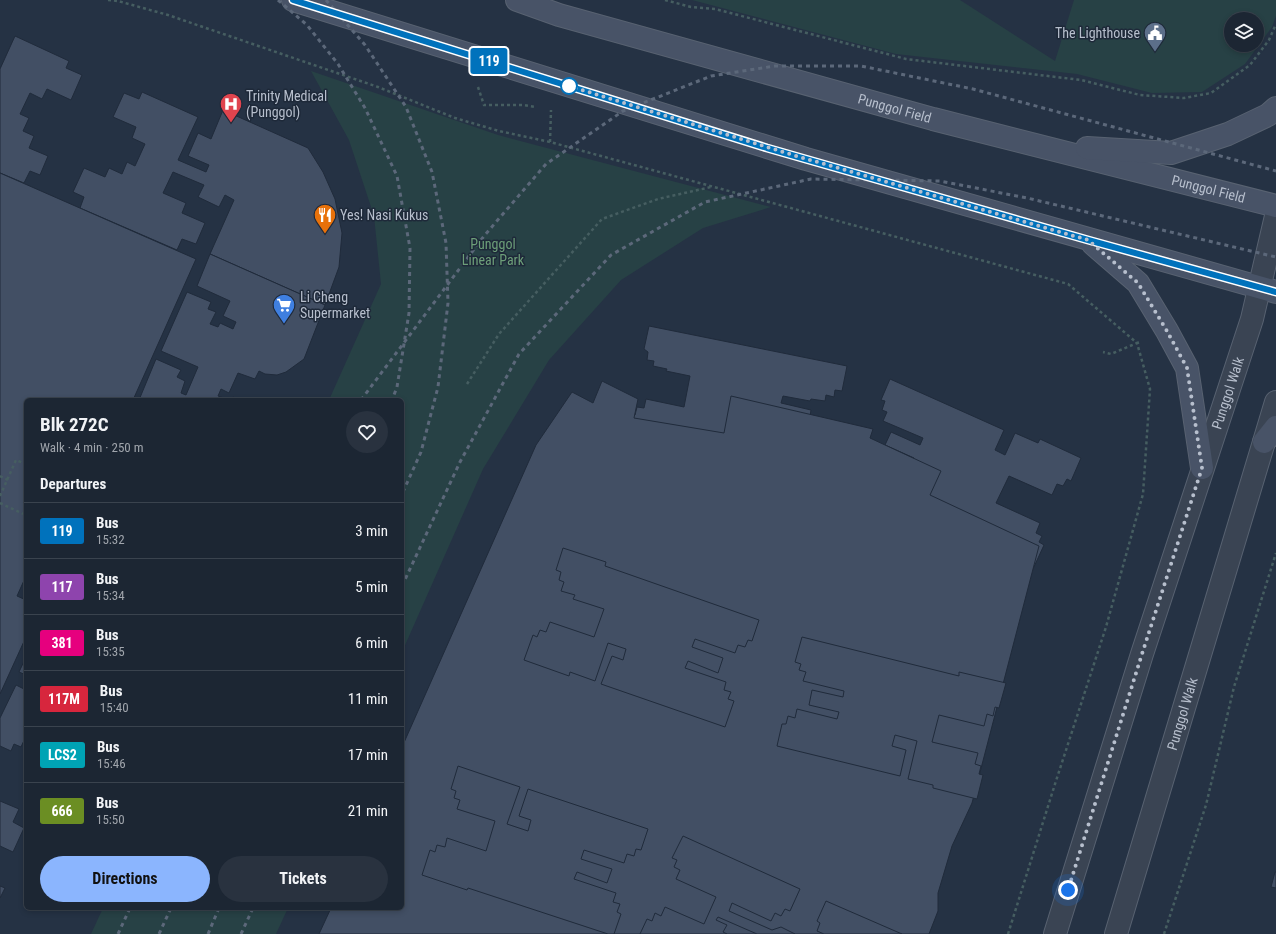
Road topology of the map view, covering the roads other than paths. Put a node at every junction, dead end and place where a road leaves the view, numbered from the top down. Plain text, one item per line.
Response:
1 (293, 0) edge
2 (517, 0) edge
3 (1276, 108) edge
4 (1036, 145) junction
5 (1276, 206) edge
6 (1276, 216) edge
7 (1088, 240) junction
8 (1268, 289) edge
9 (1276, 402) edge
10 (1270, 435) edge
11 (1202, 468) junction
12 (1055, 934) edge
13 (1116, 934) edge

1 - 7 street
2 - 4 street, Punggol Field
3 - 4 street
4 - 5 street, Punggol Field
6 - 8 street, Punggol Walk
7 - 8 street
7 - 11 street
8 - 11 street, Punggol Walk
9 - 10 street, Punggol Walk
10 - 13 street, Punggol Walk
11 - 12 street, Punggol Walk

